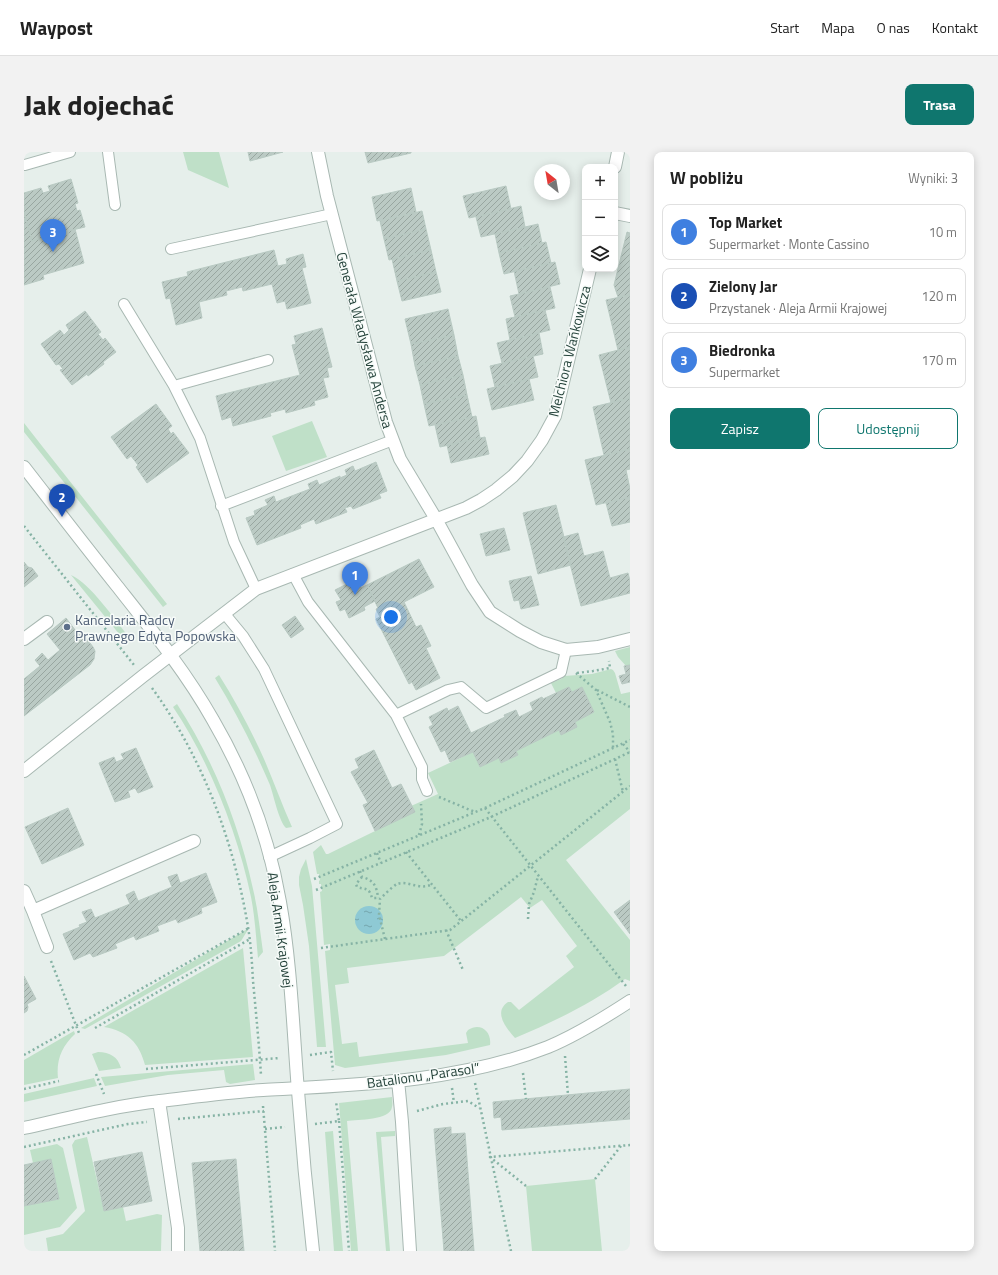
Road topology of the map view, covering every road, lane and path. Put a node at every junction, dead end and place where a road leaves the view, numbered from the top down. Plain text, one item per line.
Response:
1 (70, 152) edge
2 (108, 152) edge
3 (318, 152) edge
4 (618, 152) edge
5 (616, 164) edge
6 (25, 165) edge
7 (115, 205) dead end
8 (332, 214) junction
9 (618, 214) edge
10 (630, 216) edge
11 (171, 249) dead end
12 (589, 272) edge
13 (124, 304) dead end
14 (268, 360) dead end
15 (174, 386) junction
16 (393, 440) junction
17 (24, 467) edge
18 (221, 506) junction
19 (436, 519) junction
20 (24, 526) edge
21 (293, 574) junction
22 (256, 588) junction
23 (224, 613) junction
24 (47, 622) dead end
25 (24, 639) edge
26 (630, 639) edge
27 (605, 645) junction
28 (566, 650) junction
29 (171, 655) junction
30 (561, 672) junction
31 (576, 673) junction
32 (143, 676) junction
33 (596, 690) junction
34 (630, 707) edge
35 (396, 715) junction
36 (630, 740) edge
37 (623, 744) junction
38 (613, 748) junction
39 (630, 752) edge
40 (615, 758) junction
41 (24, 771) edge
42 (630, 786) edge
43 (427, 791) junction
44 (623, 792) junction
45 (485, 808) junction
46 (475, 812) junction
47 (491, 817) junction
48 (419, 836) junction
49 (194, 841) dead end
50 (406, 852) junction
51 (377, 853) junction
52 (269, 857) junction
53 (381, 863) junction
54 (530, 866) junction
55 (360, 871) junction
56 (538, 876) junction
57 (362, 877) junction
58 (314, 880) dead end
59 (432, 884) junction
60 (316, 890) dead end
61 (24, 891) edge
62 (379, 899) junction
63 (33, 911) junction
64 (528, 919) dead end
65 (461, 920) junction
66 (249, 928) junction
67 (446, 930) junction
68 (250, 939) junction
69 (385, 939) junction
70 (47, 947) joint
71 (321, 948) dead end
72 (463, 970) dead end
73 (627, 987) dead end
74 (630, 1001) edge
75 (76, 1026) junction
76 (95, 1028) dead end
77 (79, 1032) dead end
78 (564, 1040) junction
79 (24, 1055) edge
80 (521, 1056) junction
81 (270, 1059) dead end
82 (260, 1060) junction
83 (146, 1069) dead end
84 (472, 1069) junction
85 (96, 1074) dead end
86 (398, 1080) junction
87 (59, 1082) dead end
88 (24, 1089) edge
89 (262, 1090) junction
90 (298, 1090) junction
91 (568, 1095) dead end
92 (526, 1098) dead end
93 (159, 1101) junction
94 (480, 1108) junction
95 (109, 1109) junction
96 (264, 1111) junction
97 (401, 1114) junction
98 (161, 1121) junction
99 (339, 1121) dead end
100 (24, 1128) edge
101 (630, 1145) edge
102 (621, 1146) junction
103 (24, 1147) edge
104 (490, 1157) junction
105 (595, 1179) dead end
106 (526, 1186) dead end
107 (178, 1251) edge
108 (274, 1251) edge
109 (312, 1251) edge
110 (349, 1251) edge
111 (410, 1251) edge
112 (511, 1251) edge

1 - 6 lane
2 - 7 lane
3 - 8 street, Generała Władysława Andersa
4 - 5 street
8 - 11 lane
8 - 16 street, Generała Władysława Andersa
9 - 10 street
12 - 19 street, Melchiora Wańkowicza
13 - 15 lane
14 - 15 lane
15 - 18 lane
16 - 18 lane
16 - 19 street, Generała Władysława Andersa
17 - 29 street, Aleja Armii Krajowej
18 - 22 lane
19 - 21 street, Melchiora Wańkowicza
19 - 28 street, Generała Władysława Andersa
20 - 32 path
21 - 22 street, Melchiora Wańkowicza
21 - 35 lane
22 - 23 street, Melchiora Wańkowicza
23 - 29 street, Melchiora Wańkowicza
23 - 52 lane
24 - 25 street
26 - 27 street
27 - 28 street
27 - 31 path
28 - 30 lane
29 - 32 street, Melchiora Wańkowicza
29 - 52 street, Aleja Armii Krajowej
30 - 31 path
30 - 35 lane
31 - 33 path
32 - 41 street, Melchiora Wańkowicza
32 - 66 path
33 - 34 path
33 - 38 path
35 - 43 lane
36 - 37 path
37 - 38 path
37 - 39 path
38 - 45 path
39 - 40 path
40 - 44 path
40 - 47 path
42 - 44 path
43 - 46 path
43 - 48 path
44 - 54 path
45 - 46 path
45 - 47 path
46 - 48 path
47 - 50 path
47 - 54 path
48 - 51 path
49 - 63 street
50 - 53 path
50 - 59 path
51 - 53 path
51 - 58 path
52 - 90 street, Aleja Armii Krajowej
53 - 55 path
54 - 56 path
54 - 65 path
55 - 57 path
55 - 60 path
56 - 64 path
56 - 73 path
57 - 62 path
57 - 62 path
59 - 62 path
59 - 65 path
61 - 63 street
62 - 69 path
63 - 70 street
65 - 67 path
66 - 68 path
66 - 75 path
67 - 69 path
67 - 72 path
68 - 76 path
68 - 82 path
69 - 71 path
70 - 75 path
74 - 78 street, Batalionu „Parasol”
75 - 77 path
75 - 79 path
78 - 80 street, Batalionu „Parasol”
78 - 91 path
80 - 84 street, Batalionu „Parasol”
80 - 92 path
81 - 82 path
82 - 83 path
82 - 89 path
84 - 86 street, Batalionu „Parasol”
84 - 94 path
85 - 95 path
86 - 90 street, Batalionu „Parasol”
86 - 97 street
87 - 88 path
89 - 90 street, Batalionu „Parasol”
89 - 93 street, Batalionu „Parasol”
89 - 96 path
90 - 109 street, Aleja Armii Krajowej
93 - 95 street, Batalionu „Parasol”
93 - 98 street
94 - 97 path
94 - 104 path
95 - 100 street, Batalionu „Parasol”
96 - 98 path
96 - 108 path
97 - 111 street
98 - 103 path
98 - 107 street
99 - 110 path
101 - 102 path
102 - 104 path
102 - 105 path
104 - 106 path
104 - 112 path

